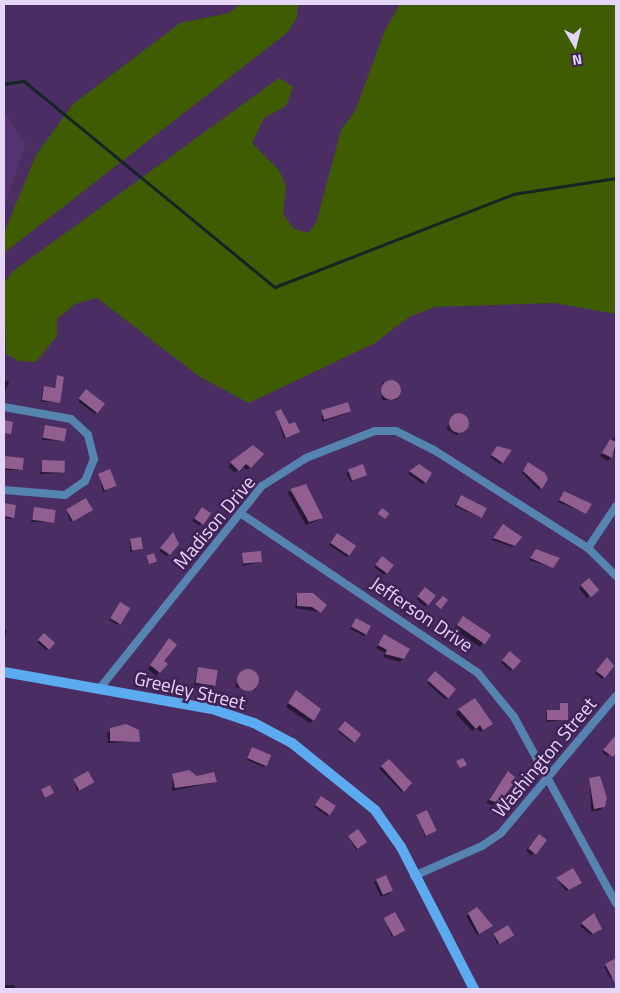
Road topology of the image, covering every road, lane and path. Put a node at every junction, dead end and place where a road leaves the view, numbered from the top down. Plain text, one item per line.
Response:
1 (4, 407) edge
2 (4, 490) edge
3 (616, 506) edge
4 (240, 513) junction
5 (588, 548) junction
6 (616, 576) edge
7 (4, 672) edge
8 (100, 688) junction
9 (616, 696) edge
10 (548, 779) junction
11 (414, 876) junction
12 (616, 903) edge
13 (474, 989) edge

1 - 2 street
3 - 5 street
4 - 5 street, Madison Drive
4 - 8 street, Madison Drive
4 - 10 street, Jefferson Drive
5 - 6 street, Madison Drive
7 - 8 street, Greeley Street
8 - 11 street, Greeley Street
9 - 10 street, Washington Street
10 - 11 street, Washington Street
10 - 12 street, Jefferson Drive
11 - 13 street, Greeley Street

